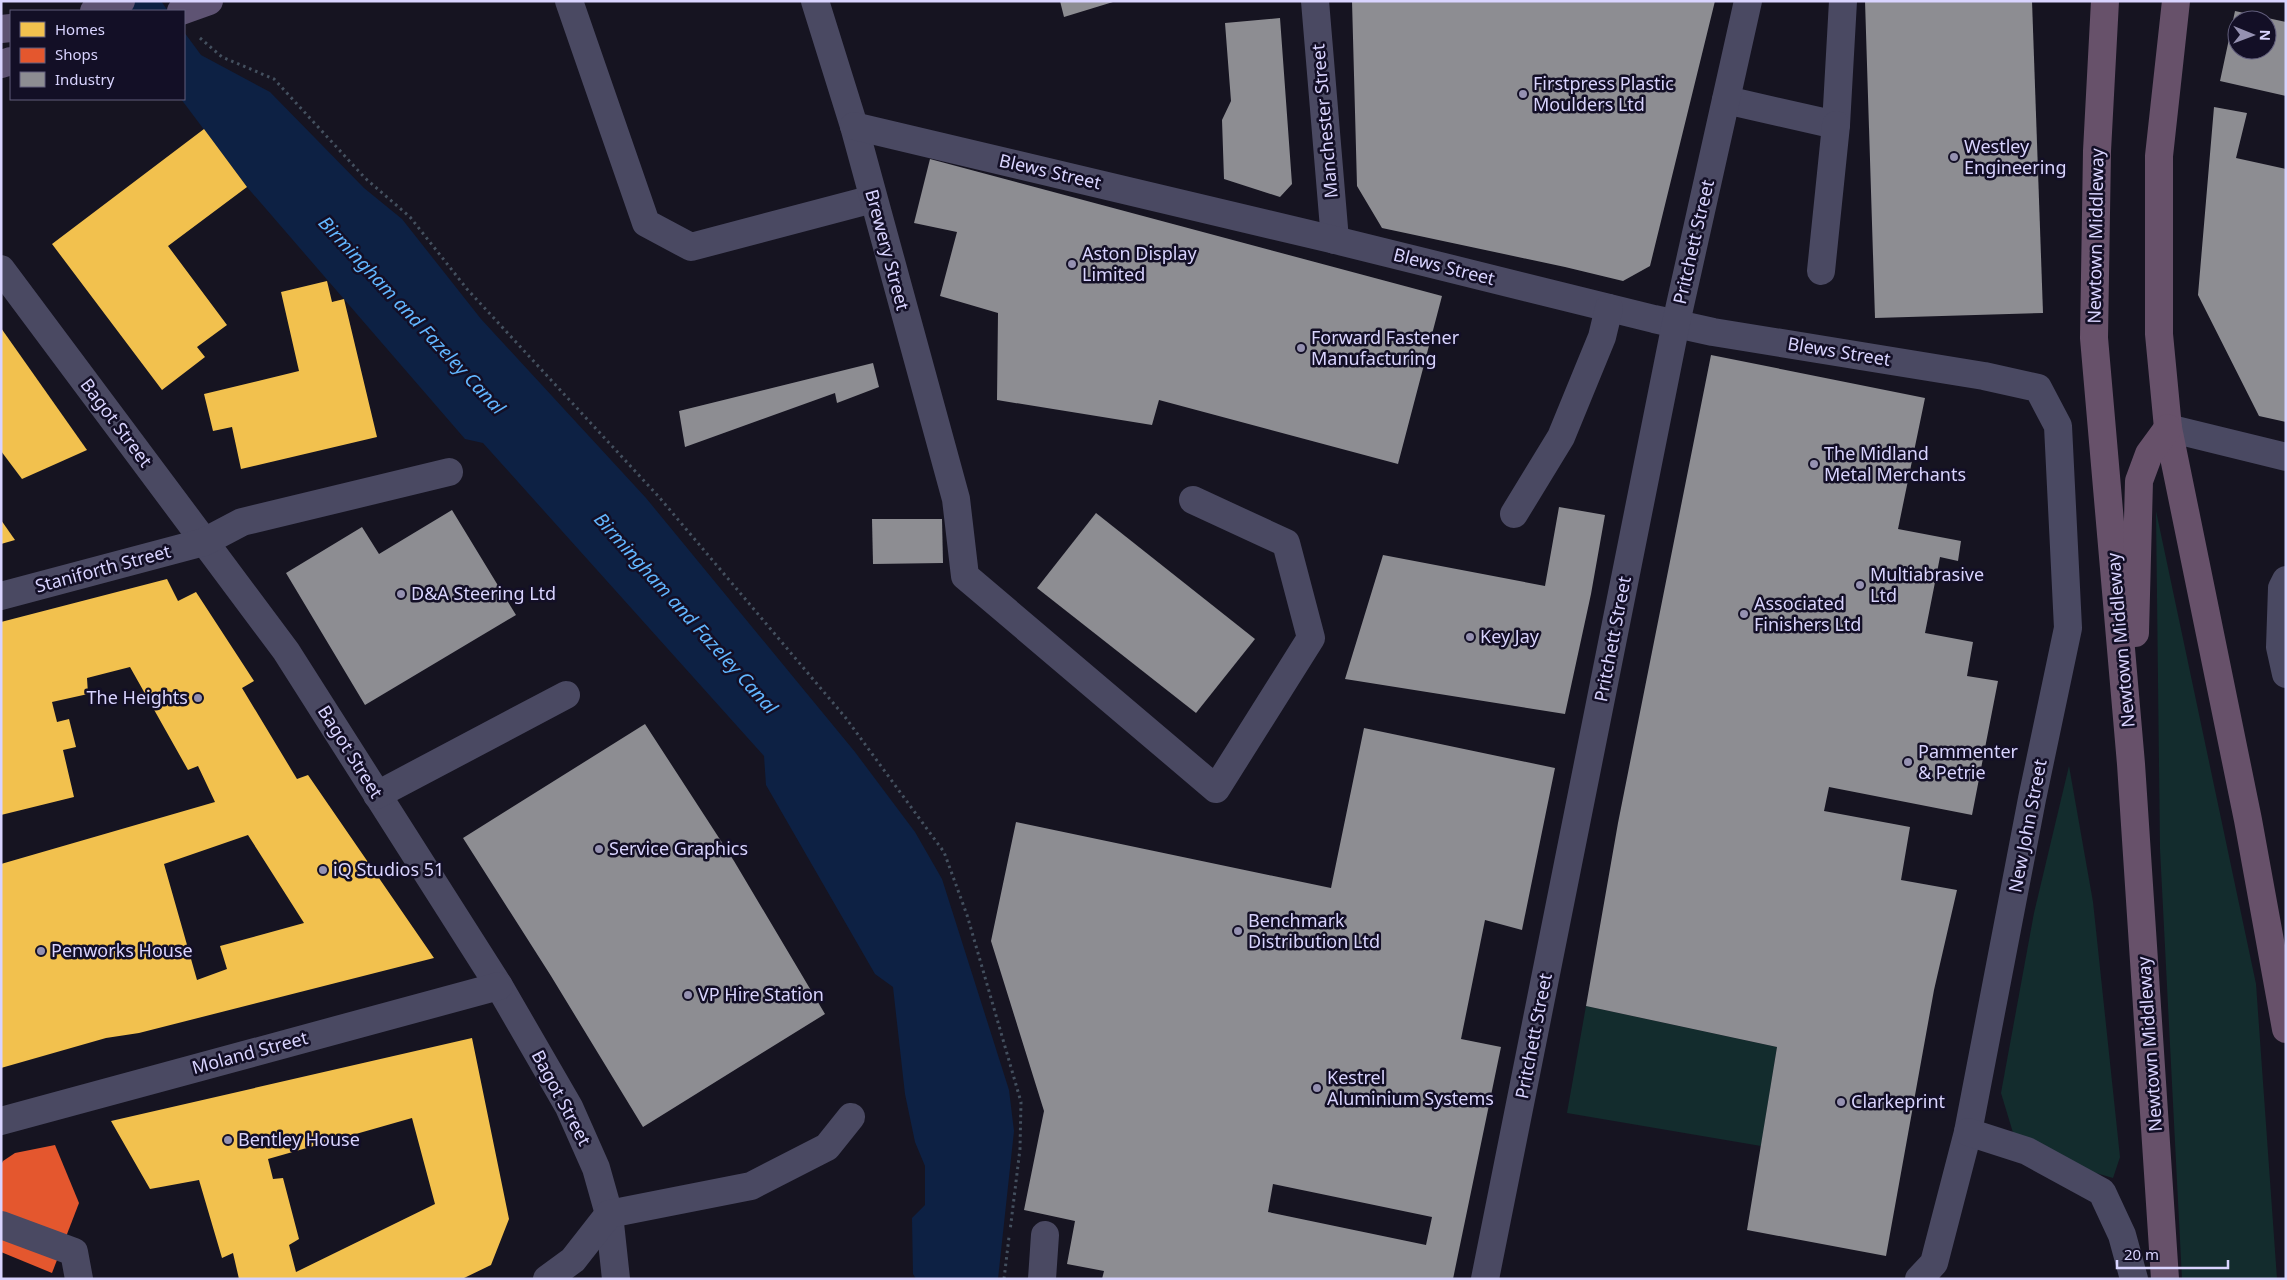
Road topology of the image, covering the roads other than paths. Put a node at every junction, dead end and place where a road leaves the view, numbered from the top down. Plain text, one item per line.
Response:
1 (569, 1) edge
2 (815, 1) edge
3 (1315, 1) edge
4 (1748, 1) edge
5 (1843, 1) edge
6 (2105, 1) edge
7 (2176, 1) edge
8 (1726, 100) junction
9 (1836, 125) junction
10 (854, 126) junction
11 (873, 199) junction
12 (1335, 240) junction
13 (1, 269) edge
14 (1822, 271) dead end
15 (1609, 308) junction
16 (1676, 323) junction
17 (2038, 388) joint
18 (2168, 428) junction
19 (2286, 457) edge
20 (449, 472) dead end
21 (1193, 500) dead end
22 (1514, 514) dead end
23 (204, 542) junction
24 (2286, 580) edge
25 (1, 596) edge
26 (2286, 674) edge
27 (566, 694) dead end
28 (2131, 764) junction
29 (378, 795) junction
30 (499, 986) junction
31 (2286, 1029) edge
32 (850, 1117) dead end
33 (1, 1121) edge
34 (1968, 1132) junction
35 (609, 1214) junction
36 (1, 1225) edge
37 (1045, 1235) dead end
38 (1926, 1271) edge
39 (78, 1279) edge
40 (547, 1279) edge
41 (616, 1279) edge
42 (1042, 1279) edge
43 (1485, 1279) edge
44 (2134, 1279) edge
45 (2165, 1279) edge

1 - 11 street
2 - 10 street, Brewery Street
3 - 12 street, Manchester Street
4 - 8 street, Pritchett Street
5 - 9 street
6 - 28 highway, Newtown Middleway
7 - 18 highway
8 - 9 street
8 - 16 street, Pritchett Street
9 - 14 street
10 - 11 street, Brewery Street
10 - 12 street, Blews Street
11 - 21 street, Brewery Street
12 - 15 street, Blews Street
13 - 23 street, Bagot Street
15 - 16 street, Blews Street
15 - 22 street
16 - 17 street, Blews Street
16 - 43 street, Pritchett Street
17 - 34 street, New John Street
18 - 19 street
18 - 28 highway
18 - 31 highway
20 - 23 street, Staniforth Street
23 - 25 street, Staniforth Street
23 - 29 street, Bagot Street
24 - 26 street
27 - 29 street
28 - 45 highway, Newtown Middleway
29 - 30 street, Bagot Street
30 - 33 street, Moland Street
30 - 35 street, Bagot Street
32 - 35 street
34 - 38 street, New John Street
34 - 44 street
35 - 40 street
35 - 41 street, Bagot Street
36 - 39 street
37 - 42 street

